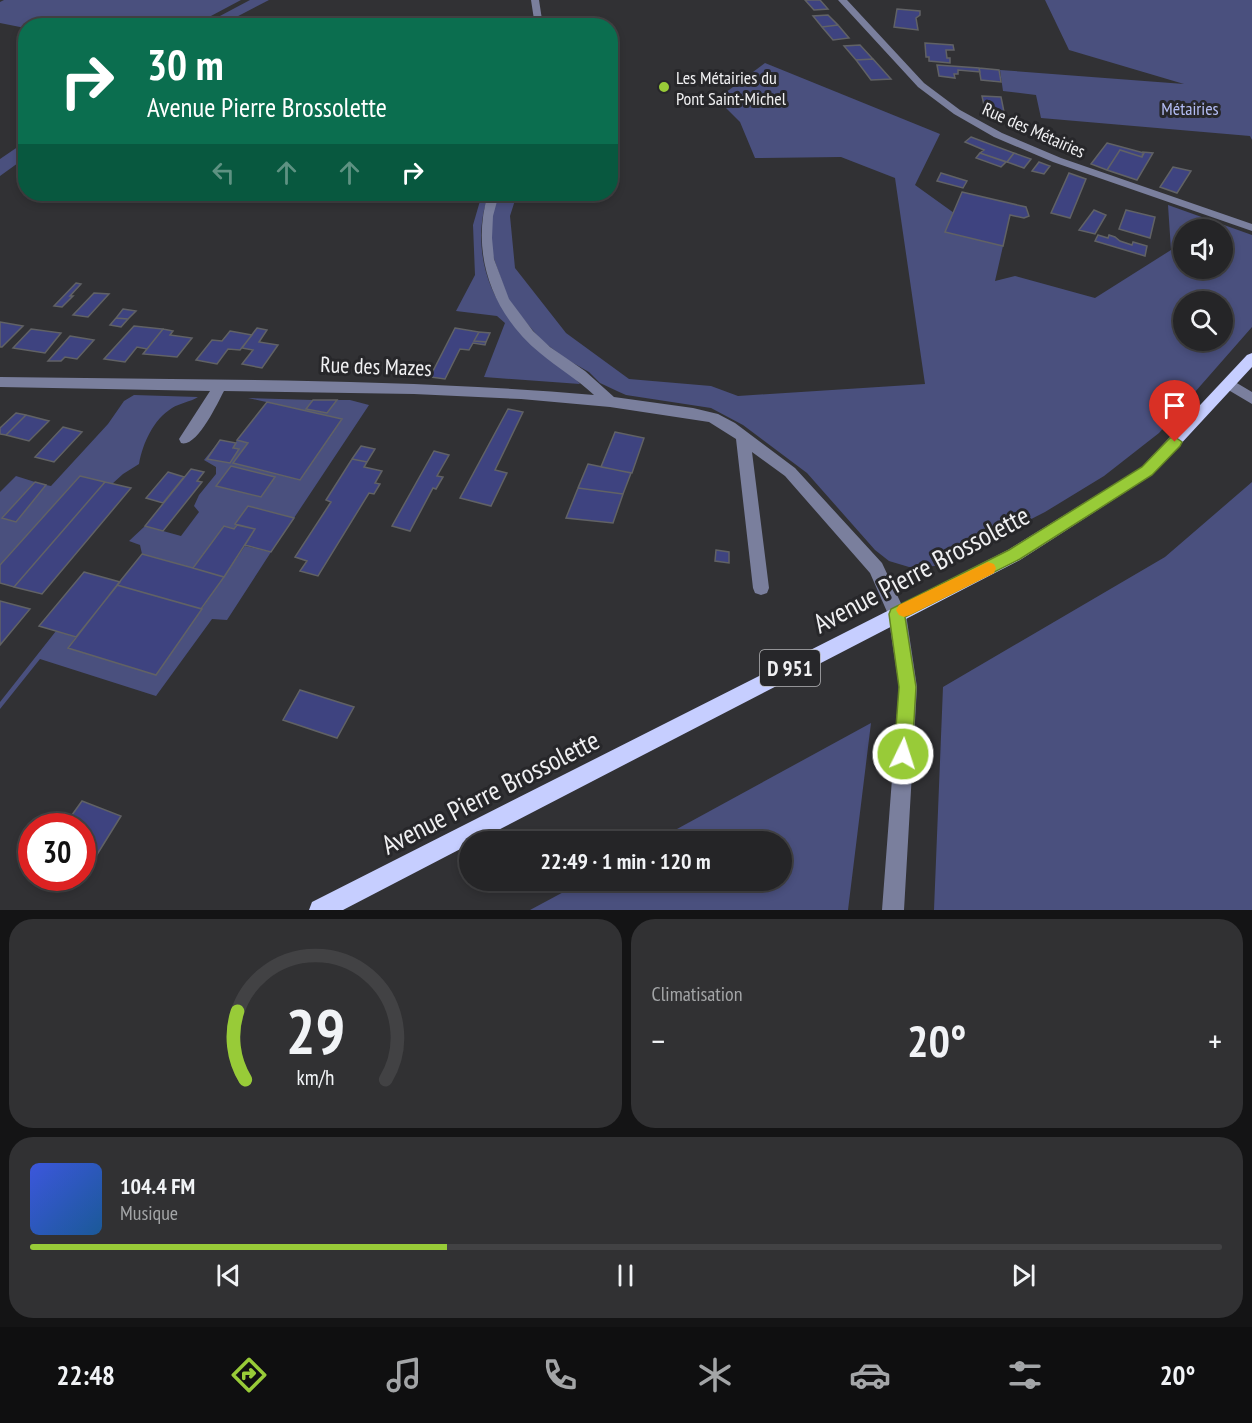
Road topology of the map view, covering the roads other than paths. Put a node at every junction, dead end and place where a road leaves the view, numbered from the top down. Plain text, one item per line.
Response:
1 (535, 0) edge
2 (842, 0) edge
3 (538, 18) edge
4 (492, 201) edge
5 (1252, 228) edge
6 (1252, 358) edge
7 (0, 382) edge
8 (1230, 384) junction
9 (220, 386) junction
10 (1252, 399) edge
11 (610, 402) junction
12 (743, 437) junction
13 (186, 440) dead end
14 (761, 588) dead end
15 (897, 614) junction
16 (320, 910) edge
17 (892, 910) edge

1 - 3 street
2 - 5 street, Rue des Métairies
4 - 11 street
6 - 8 main road, D 951
7 - 9 street, Rue des Mazes
8 - 10 street
8 - 15 main road, Avenue Pierre Brossolette / D 951
9 - 11 street, Rue des Mazes
9 - 13 street
11 - 12 street, Rue des Mazes
12 - 14 street
12 - 15 street, Rue des Mazes
15 - 16 main road, Avenue Pierre Brossolette / D 951
15 - 17 street, Rue des Mazes

